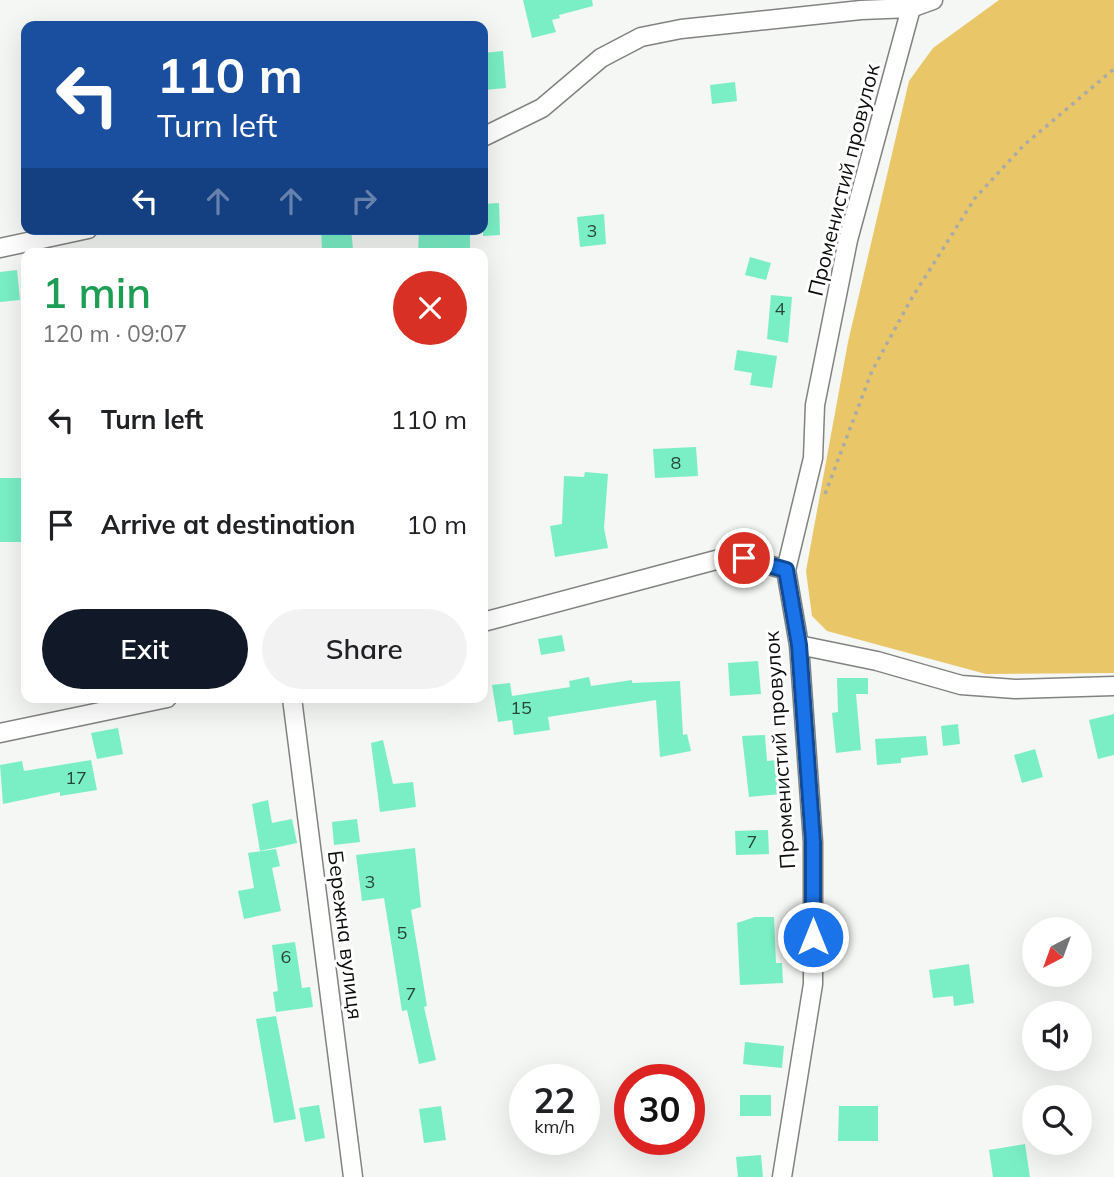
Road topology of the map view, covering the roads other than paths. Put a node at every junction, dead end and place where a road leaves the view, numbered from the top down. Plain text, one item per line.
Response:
1 (933, 0) edge
2 (911, 8) junction
3 (488, 135) edge
4 (60, 235) edge
5 (0, 248) edge
6 (786, 570) junction
7 (488, 621) edge
8 (799, 645) junction
9 (1114, 686) edge
10 (143, 703) edge
11 (293, 703) edge
12 (0, 733) edge
13 (353, 1177) edge
14 (782, 1177) edge

1 - 2 street
2 - 3 street
2 - 6 street, Променистий провулок
4 - 5 street
6 - 7 street
6 - 8 street, Променистий провулок
8 - 9 street
8 - 14 street, Променистий провулок
10 - 12 street
11 - 13 street, Бережна вулиця

